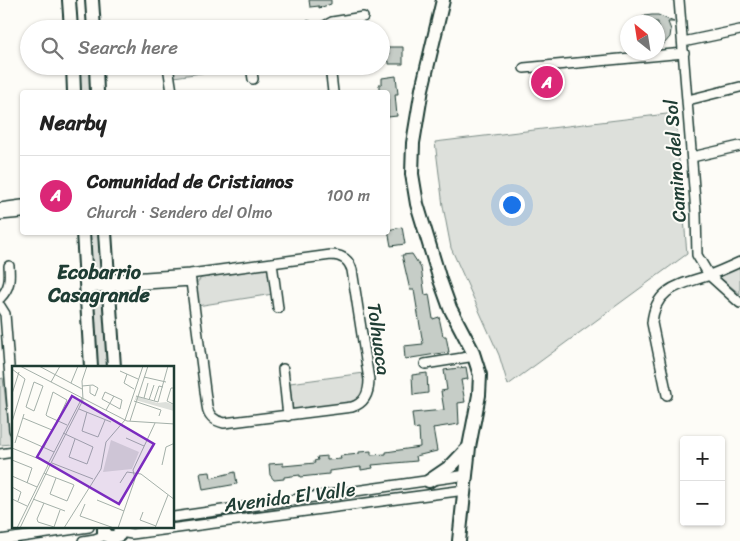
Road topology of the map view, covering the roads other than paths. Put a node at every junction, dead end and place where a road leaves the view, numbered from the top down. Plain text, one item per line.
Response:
1 (69, 0) edge
2 (92, 0) edge
3 (443, 0) edge
4 (679, 0) edge
5 (363, 17) dead end
6 (70, 20) edge
7 (93, 20) edge
8 (344, 20) edge
9 (740, 30) edge
10 (682, 42) junction
11 (684, 53) junction
12 (524, 68) dead end
13 (73, 75) edge
14 (97, 75) edge
15 (169, 75) edge
16 (252, 75) edge
17 (331, 75) edge
18 (253, 79) dead end
19 (740, 87) edge
20 (74, 90) edge
21 (98, 90) edge
22 (172, 90) edge
23 (333, 90) edge
24 (688, 100) junction
25 (740, 146) edge
26 (692, 157) junction
27 (20, 206) edge
28 (0, 211) edge
29 (20, 213) edge
30 (83, 235) edge
31 (106, 235) edge
32 (740, 262) edge
33 (272, 263) junction
34 (9, 266) dead end
35 (709, 275) junction
36 (190, 277) junction
37 (108, 283) junction
38 (86, 284) junction
39 (0, 298) edge
40 (740, 303) edge
41 (0, 306) edge
42 (278, 308) dead end
43 (475, 356) junction
44 (425, 364) dead end
45 (91, 366) edge
46 (114, 366) edge
47 (282, 369) dead end
48 (4, 375) edge
49 (667, 395) dead end
50 (288, 416) junction
51 (12, 419) edge
52 (469, 447) junction
53 (467, 475) junction
54 (429, 481) junction
55 (465, 490) junction
56 (315, 497) junction
57 (232, 508) junction
58 (317, 509) junction
59 (175, 517) edge
60 (234, 520) junction
61 (83, 528) edge
62 (104, 532) edge
63 (121, 533) edge
64 (0, 540) edge
65 (82, 541) edge
66 (459, 541) edge

1 - 6 street
2 - 7 street
3 - 43 street
4 - 10 street, Camino del Sol
5 - 8 street
9 - 10 street
10 - 11 street, Camino del Sol
11 - 12 street
11 - 24 street, Camino del Sol
13 - 20 street
14 - 21 street
15 - 22 street
16 - 18 street
17 - 23 street
19 - 24 street
24 - 26 street, Camino del Sol
25 - 26 street
26 - 35 street, Camino del Sol
27 - 28 street
28 - 29 street
30 - 38 street
31 - 37 street
32 - 35 street
33 - 36 street, Tolhuaca
33 - 42 street
33 - 50 street, Tolhuaca
34 - 39 street
35 - 40 street, Camino del Sol
35 - 49 street
36 - 37 street
36 - 50 street, Tolhuaca
37 - 38 street
37 - 46 street
38 - 45 street
41 - 48 street
43 - 44 street
43 - 52 street
47 - 50 street
48 - 51 street
52 - 53 street
52 - 54 street
53 - 54 street, Avenida El Valle
53 - 55 street
54 - 56 street, Avenida El Valle
55 - 58 street, Avenida El Valle
55 - 66 street
56 - 57 street, Avenida El Valle
56 - 58 street
57 - 59 street, Avenida El Valle
57 - 60 street
58 - 60 street, Avenida El Valle
60 - 63 street, Avenida El Valle
61 - 64 street
62 - 63 street
62 - 65 street

